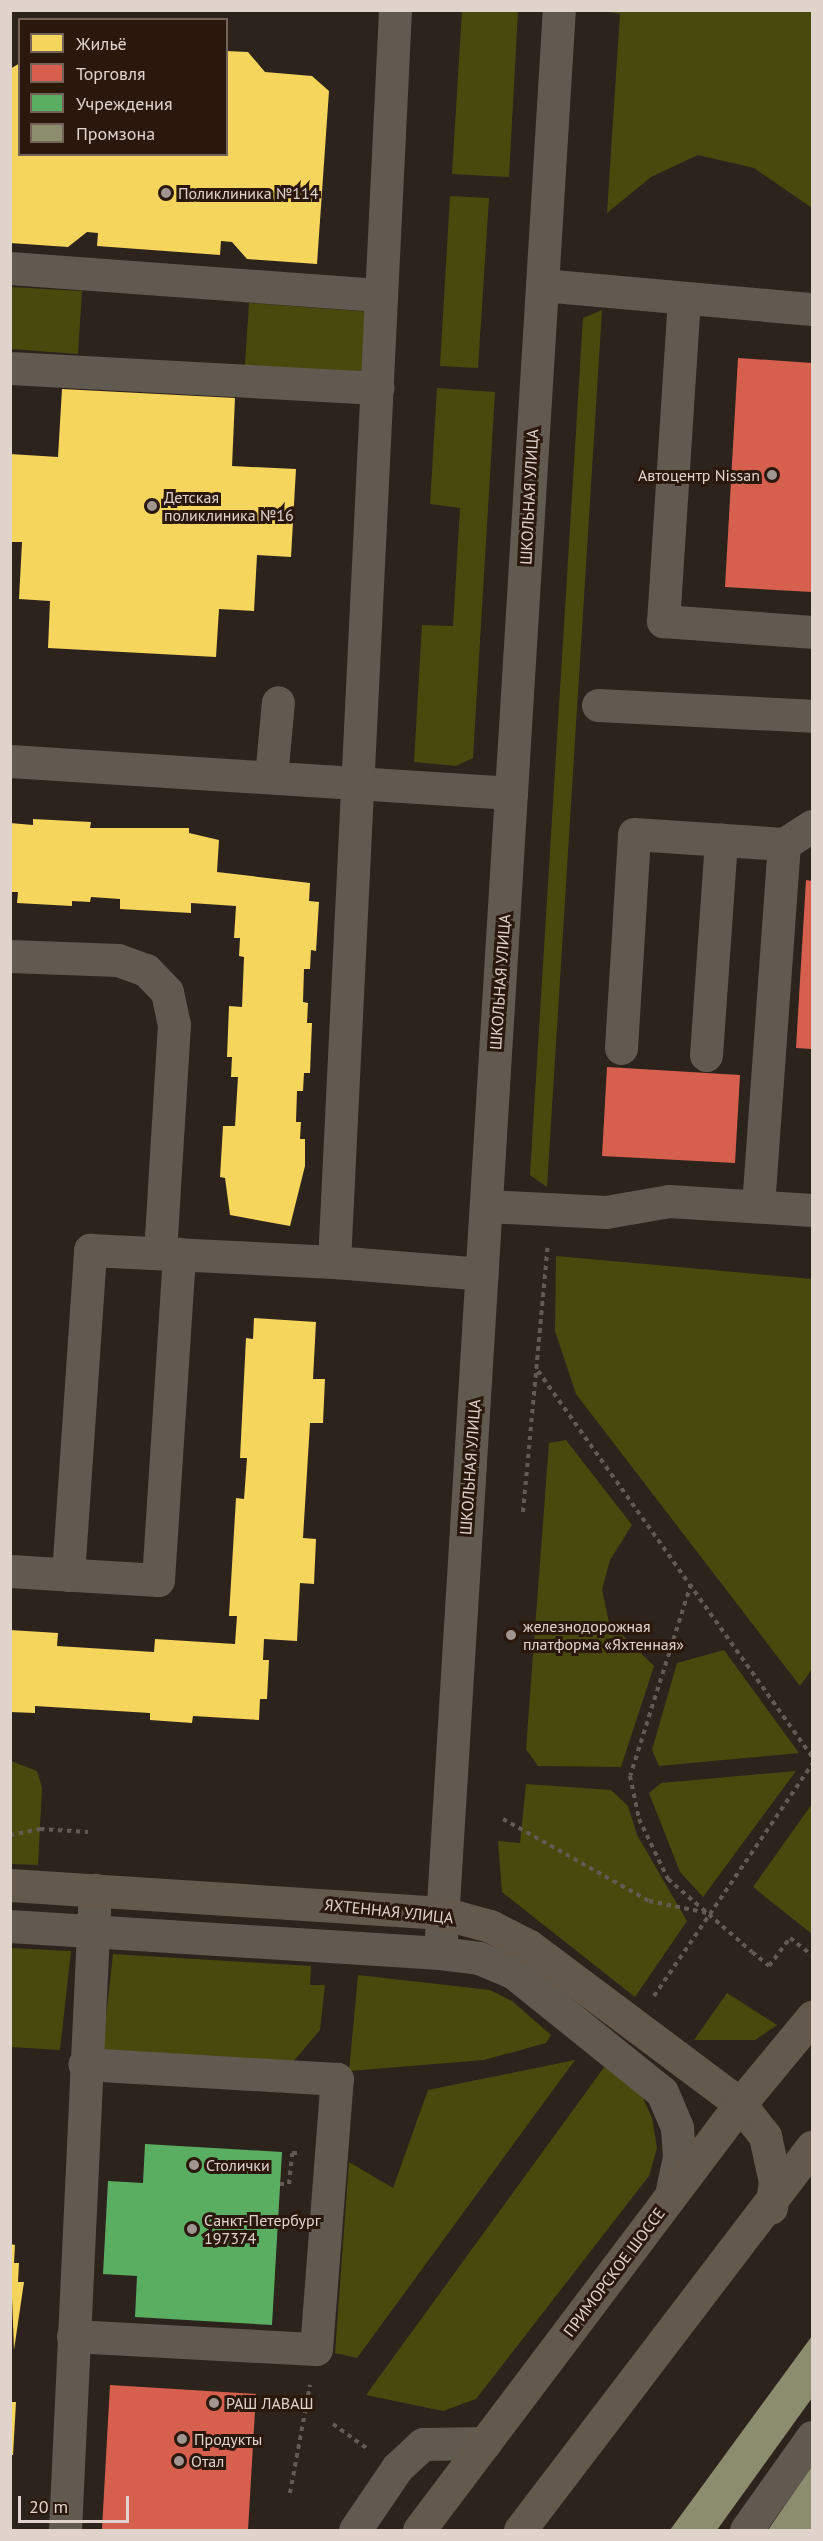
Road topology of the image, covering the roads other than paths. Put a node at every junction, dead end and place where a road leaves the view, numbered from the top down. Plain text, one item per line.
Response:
1 (395, 10) edge
2 (559, 10) edge
3 (10, 268) edge
4 (542, 285) junction
5 (381, 295) junction
6 (684, 298) junction
7 (813, 309) edge
8 (10, 368) edge
9 (377, 388) junction
10 (813, 632) edge
11 (278, 702) dead end
12 (598, 705) dead end
13 (813, 716) edge
14 (10, 761) edge
15 (271, 777) junction
16 (356, 782) junction
17 (511, 793) junction
18 (813, 826) edge
19 (722, 840) junction
20 (784, 844) junction
21 (10, 956) edge
22 (621, 1048) dead end
23 (706, 1054) dead end
24 (486, 1206) junction
25 (758, 1206) junction
26 (813, 1210) edge
27 (170, 1254) junction
28 (334, 1262) junction
29 (482, 1274) junction
30 (10, 1571) edge
31 (68, 1575) junction
32 (10, 1885) edge
33 (94, 1890) junction
34 (442, 1913) junction
35 (10, 1926) edge
36 (91, 1931) junction
37 (441, 1953) junction
38 (813, 2017) edge
39 (84, 2064) junction
40 (740, 2104) junction
41 (813, 2146) edge
42 (671, 2195) junction
43 (771, 2208) junction
44 (73, 2336) junction
45 (813, 2437) edge
46 (485, 2443) junction
47 (65, 2530) edge
48 (355, 2530) edge
49 (419, 2530) edge
50 (520, 2530) edge
51 (746, 2530) edge

1 - 5 street
2 - 4 street, ШКОЛЬНАЯ УЛИЦА
3 - 5 street
4 - 6 street
4 - 17 street, ШКОЛЬНАЯ УЛИЦА
5 - 9 street
6 - 7 street
6 - 10 street
8 - 9 street
9 - 16 street
11 - 15 street
12 - 13 street
14 - 15 street
15 - 16 street
16 - 17 street
16 - 28 street
17 - 24 street, ШКОЛЬНАЯ УЛИЦА
18 - 20 street
19 - 20 street
19 - 22 street
19 - 23 street
20 - 25 street
21 - 27 street
24 - 25 street
24 - 29 street, ШКОЛЬНАЯ УЛИЦА
25 - 26 street
27 - 28 street
27 - 31 street
27 - 31 street
28 - 29 street
29 - 34 street, ШКОЛЬНАЯ УЛИЦА
30 - 31 street
32 - 33 main road, ЯХТЕННАЯ УЛИЦА
33 - 34 main road, ЯХТЕННАЯ УЛИЦА
33 - 36 street
34 - 37 street, ШКОЛЬНАЯ УЛИЦА
34 - 40 main road, ЯХТЕННАЯ УЛИЦА
35 - 36 street
36 - 37 street
36 - 39 street
37 - 42 street
38 - 40 main road, ПРИМОРСКОЕ ШОССЕ
39 - 44 street
39 - 44 street
40 - 42 main road, ПРИМОРСКОЕ ШОССЕ
40 - 43 main road, ЯХТЕННАЯ УЛИЦА
41 - 43 main road
42 - 46 main road, ПРИМОРСКОЕ ШОССЕ
43 - 50 main road
44 - 47 street
45 - 51 street
46 - 48 street
46 - 49 main road, ПРИМОРСКОЕ ШОССЕ

